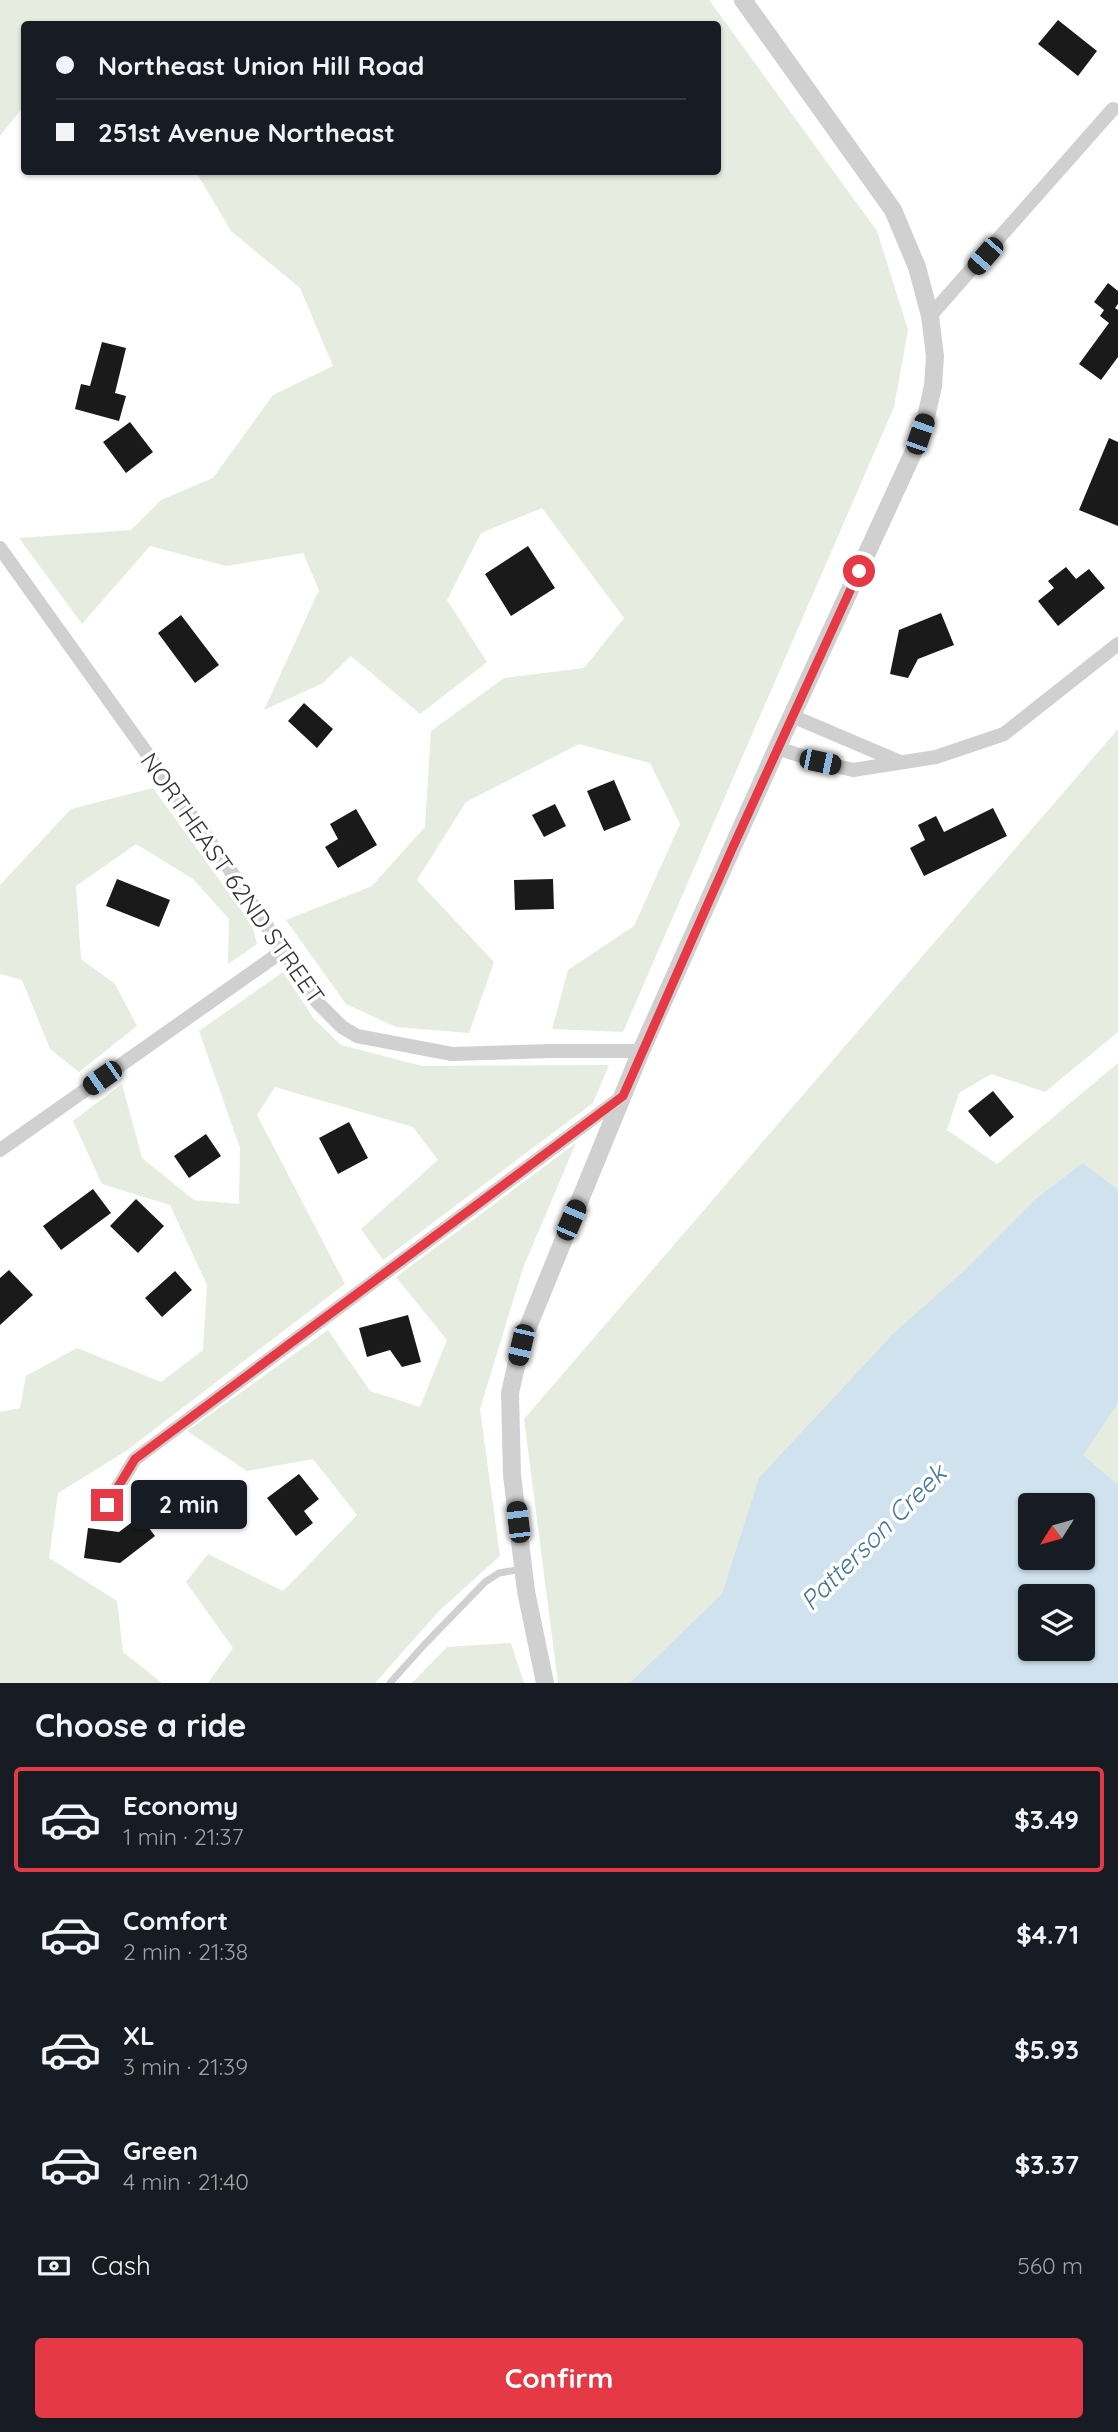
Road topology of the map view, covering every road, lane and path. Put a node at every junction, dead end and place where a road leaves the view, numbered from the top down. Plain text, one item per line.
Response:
1 (743, 0) edge
2 (1113, 108) dead end
3 (930, 316) junction
4 (0, 548) edge
5 (1118, 644) edge
6 (792, 716) junction
7 (777, 748) junction
8 (901, 762) junction
9 (284, 950) junction
10 (641, 1051) junction
11 (623, 1096) junction
12 (0, 1150) edge
13 (107, 1505) dead end
14 (524, 1569) junction
15 (390, 1683) edge
16 (545, 1683) edge

1 - 3 street
2 - 3 street
3 - 6 street
4 - 9 street, NORTHEAST 62ND STREET
5 - 8 street
6 - 7 street
6 - 8 street
7 - 8 street
7 - 10 street
9 - 10 street, NORTHEAST 62ND STREET
9 - 12 street
10 - 11 street
11 - 13 street
11 - 14 street
14 - 15 lane
14 - 16 street

